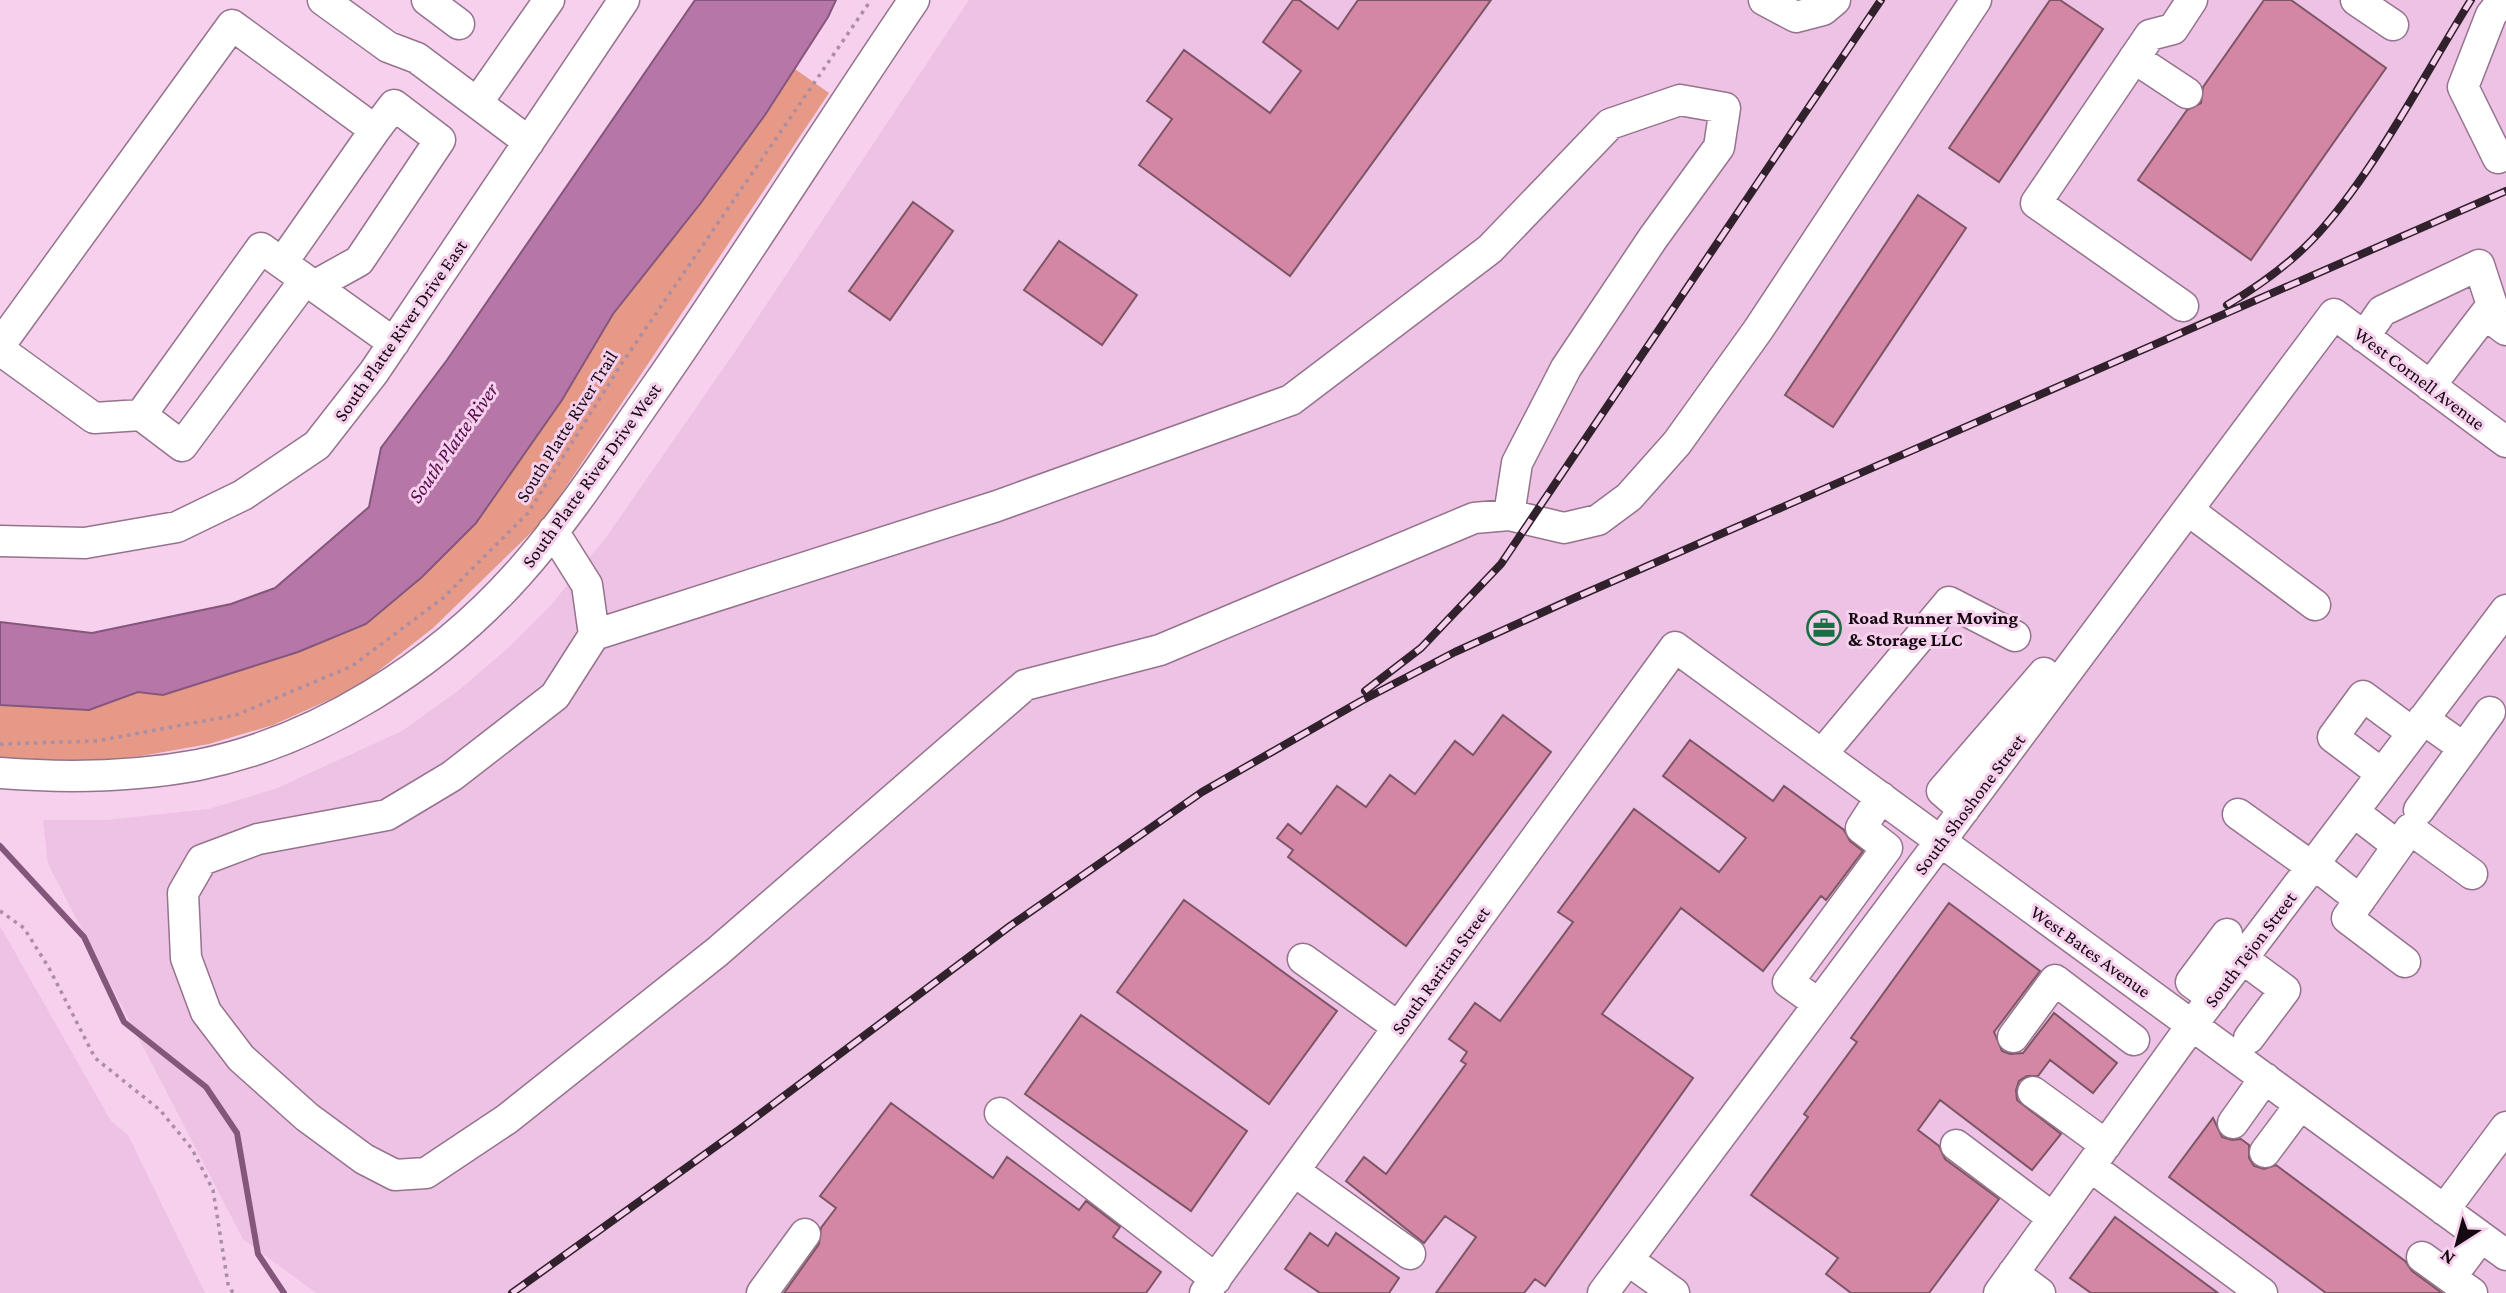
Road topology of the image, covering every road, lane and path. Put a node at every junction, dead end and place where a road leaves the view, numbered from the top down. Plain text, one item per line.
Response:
1 (323, 0) edge
2 (427, 0) edge
3 (549, 0) edge
4 (624, 0) edge
5 (871, 0) edge
6 (914, 0) edge
7 (1764, 0) edge
8 (1835, 0) edge
9 (1976, 0) edge
10 (2192, 0) edge
11 (2356, 0) edge
12 (2503, 0) edge
13 (459, 24) dead end
14 (2393, 24) dead end
15 (2134, 58) junction
16 (2187, 93) dead end
17 (477, 103) junction
18 (375, 130) junction
19 (529, 142) junction
20 (2502, 157) edge
21 (300, 276) junction
22 (2183, 306) dead end
23 (2334, 314) joint
24 (2495, 322) edge
25 (2364, 337) junction
26 (394, 342) junction
27 (0, 347) edge
28 (2430, 386) junction
29 (141, 415) junction
30 (2506, 442) edge
31 (2188, 510) junction
32 (1509, 516) junction
33 (553, 531) junction
34 (0, 541) edge
35 (2315, 605) dead end
36 (2506, 610) edge
37 (594, 635) junction
38 (2015, 636) dead end
39 (1675, 646) joint
40 (2044, 673) dead end
41 (2490, 712) dead end
42 (2418, 726) junction
43 (0, 744) edge
44 (2464, 748) junction
45 (1822, 754) junction
46 (0, 773) edge
47 (2382, 774) junction
48 (1881, 797) junction
49 (1964, 810) junction
50 (2419, 810) dead end
51 (2354, 812) junction
52 (2238, 814) dead end
53 (1941, 841) junction
54 (2398, 846) junction
55 (2313, 866) junction
56 (2472, 874) dead end
57 (2360, 900) junction
58 (0, 911) edge
59 (2235, 946) junction
60 (1303, 958) dead end
61 (2104, 961) junction
62 (2405, 962) dead end
63 (2077, 997) junction
64 (1818, 1004) junction
65 (2192, 1025) junction
66 (1398, 1027) junction
67 (2013, 1037) dead end
68 (2249, 1038) dead end
69 (2134, 1040) dead end
70 (2265, 1078) junction
71 (2033, 1093) dead end
72 (2301, 1105) junction
73 (1000, 1113) dead end
74 (2233, 1123) dead end
75 (2506, 1127) edge
76 (1956, 1145) dead end
77 (2266, 1152) dead end
78 (2099, 1156) junction
79 (1294, 1171) junction
80 (2444, 1210) junction
81 (2053, 1218) junction
82 (805, 1234) dead end
83 (2481, 1237) junction
84 (1410, 1254) dead end
85 (2506, 1255) edge
86 (2422, 1256) dead end
87 (1628, 1260) junction
88 (2006, 1283) edge
89 (2461, 1285) edge
90 (1211, 1286) edge
91 (233, 1293) edge
92 (762, 1293) edge
93 (1603, 1293) edge
94 (1674, 1293) edge
95 (2040, 1293) edge
96 (2262, 1293) edge

1 - 17 street
2 - 13 street
3 - 17 street
4 - 19 street, South Platte River Drive East
5 - 43 path, South Platte River Trail
6 - 33 street, South Platte River Drive West
7 - 8 street
9 - 32 street
10 - 15 street
11 - 14 street
12 - 20 street
15 - 16 street
15 - 22 street
17 - 19 street
18 - 21 street
18 - 21 street
18 - 27 street
19 - 26 street, South Platte River Drive East
21 - 26 street
21 - 29 street
21 - 29 street
23 - 25 street, West Cornell Avenue
23 - 31 street, South Shoshone Street
24 - 25 street
24 - 28 street
25 - 28 street, West Cornell Avenue
26 - 34 street, South Platte River Drive East
27 - 29 street
28 - 30 street, West Cornell Avenue
31 - 35 street
31 - 49 street, South Shoshone Street
32 - 37 street
32 - 37 street
33 - 37 street
33 - 46 street, South Platte River Drive West
36 - 42 street, South Tejon Street
38 - 45 street
39 - 45 street, West Bates Avenue
39 - 66 street, South Raritan Street
40 - 49 street
41 - 44 street
42 - 44 street
42 - 47 street, South Tejon Street
42 - 47 street
44 - 50 street
45 - 48 street, West Bates Avenue
47 - 51 street, South Tejon Street
48 - 53 street, West Bates Avenue
48 - 64 street
49 - 53 street, South Shoshone Street
51 - 54 street
51 - 55 street, South Tejon Street
52 - 55 street
53 - 61 street, West Bates Avenue
53 - 64 street, South Shoshone Street
54 - 56 street
54 - 57 street
55 - 57 street
55 - 59 street, South Tejon Street
57 - 62 street
58 - 91 path
59 - 65 street, South Tejon Street
59 - 68 street
60 - 66 street
61 - 63 street
61 - 65 street, West Bates Avenue
63 - 67 street
63 - 69 street
64 - 87 street, South Shoshone Street
65 - 70 street, West Bates Avenue
65 - 78 street, South Tejon Street
66 - 79 street, South Raritan Street
70 - 72 street, West Bates Avenue
70 - 74 street
71 - 78 street
72 - 77 street
72 - 80 street, West Bates Avenue
73 - 90 street
75 - 80 street
76 - 81 street
78 - 81 street, South Tejon Street
78 - 96 street
79 - 84 street
79 - 90 street, South Raritan Street
80 - 83 street, West Bates Avenue
81 - 88 street, South Tejon Street
82 - 92 street
83 - 85 street, West Bates Avenue
83 - 89 street
86 - 89 street
87 - 93 street, South Shoshone Street
87 - 94 street
88 - 95 street

